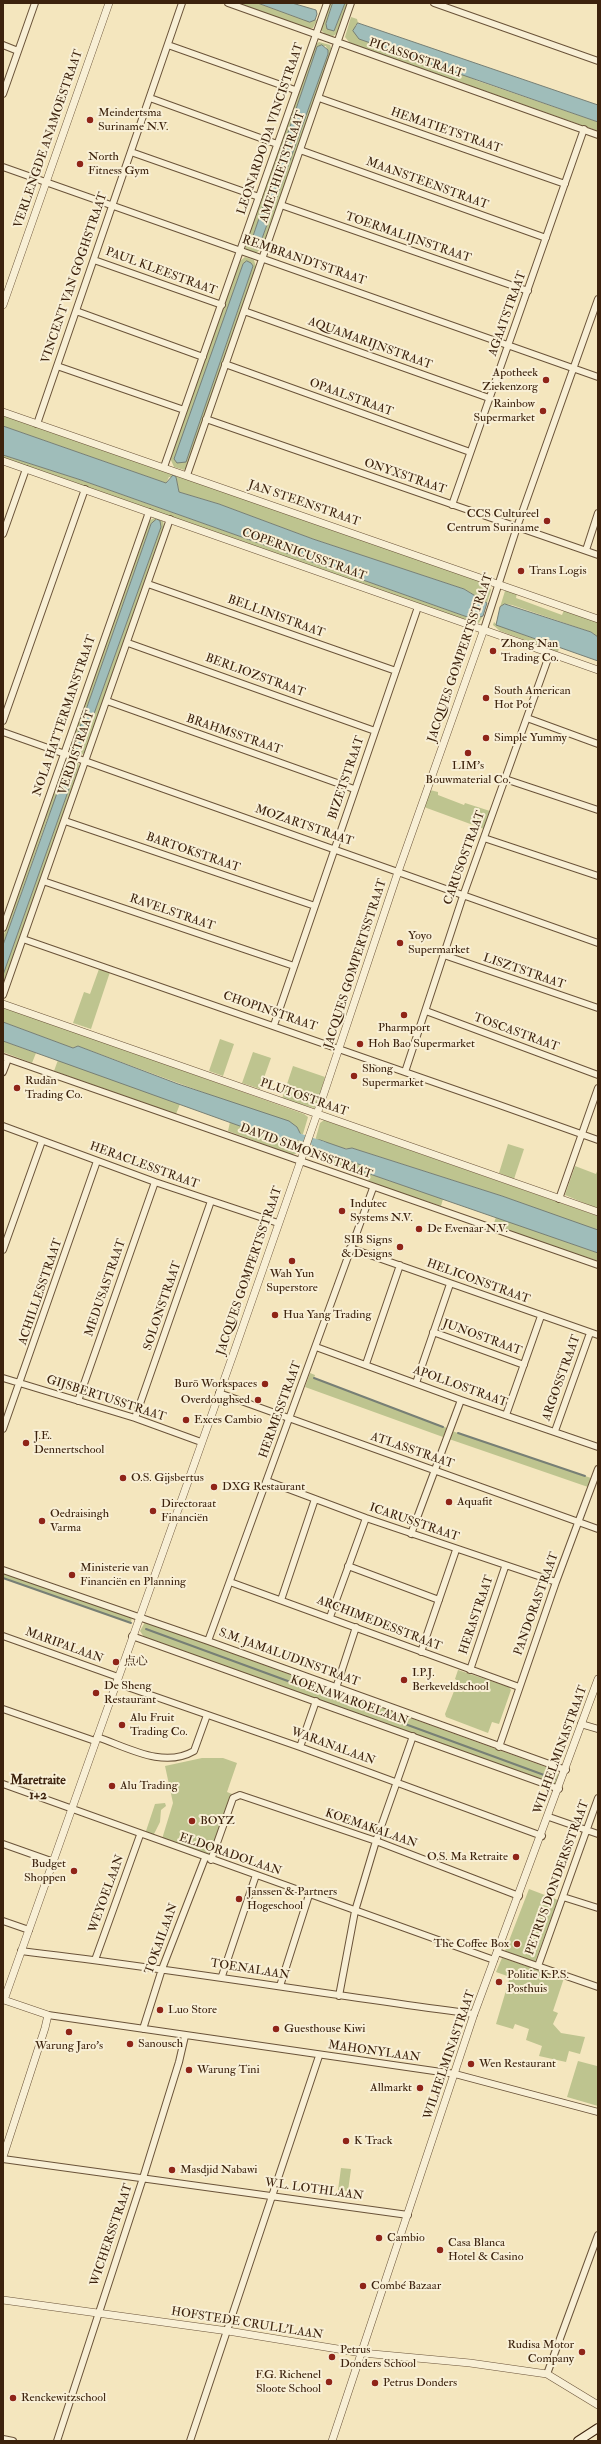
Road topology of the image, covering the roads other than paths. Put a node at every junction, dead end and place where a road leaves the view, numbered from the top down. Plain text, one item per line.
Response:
1 (36, 3) edge
2 (109, 3) edge
3 (182, 3) edge
4 (228, 3) edge
5 (326, 3) edge
6 (351, 3) edge
7 (434, 3) edge
8 (316, 34) junction
9 (338, 43) junction
10 (3, 45) edge
11 (168, 45) junction
12 (18, 50) junction
13 (598, 61) edge
14 (295, 90) junction
15 (3, 94) edge
16 (150, 98) junction
17 (319, 98) junction
18 (584, 129) junction
19 (598, 134) edge
20 (277, 144) junction
21 (300, 150) junction
22 (130, 152) junction
23 (3, 167) edge
24 (45, 183) junction
25 (565, 184) junction
26 (259, 197) junction
27 (112, 204) junction
28 (281, 205) junction
29 (546, 238) junction
30 (240, 250) junction
31 (262, 258) junction
32 (94, 260) junction
33 (528, 292) junction
34 (598, 299) edge
35 (3, 305) edge
36 (222, 305) junction
37 (76, 311) junction
38 (244, 311) junction
39 (509, 345) junction
40 (203, 357) junction
41 (225, 364) junction
42 (57, 366) junction
43 (574, 368) junction
44 (598, 377) edge
45 (489, 398) junction
46 (184, 410) junction
47 (3, 412) edge
48 (206, 419) junction
49 (37, 424) junction
50 (470, 452) junction
51 (3, 461) edge
52 (164, 467) junction
53 (26, 469) junction
54 (188, 475) junction
55 (85, 489) junction
56 (452, 505) junction
57 (149, 512) junction
58 (598, 513) edge
59 (170, 519) junction
60 (517, 527) junction
61 (3, 534) edge
62 (586, 550) junction
63 (598, 555) edge
64 (148, 584) junction
65 (499, 586) junction
66 (418, 607) junction
67 (598, 619) edge
68 (485, 627) junction
69 (128, 643) junction
70 (550, 653) junction
71 (598, 670) edge
72 (396, 671) junction
73 (107, 702) junction
74 (527, 718) junction
75 (3, 721) edge
76 (375, 731) junction
77 (3, 732) edge
78 (598, 744) edge
79 (63, 754) junction
80 (85, 761) junction
81 (505, 779) junction
82 (354, 789) junction
83 (598, 810) edge
84 (65, 821) junction
85 (484, 838) junction
86 (335, 848) junction
87 (398, 872) junction
88 (598, 876) edge
89 (44, 881) junction
90 (463, 896) junction
91 (315, 906) junction
92 (3, 928) edge
93 (23, 939) junction
94 (598, 942) edge
95 (444, 955) junction
96 (294, 966) junction
97 (3, 994) edge
98 (3, 1004) edge
99 (598, 1008) edge
100 (426, 1011) junction
101 (274, 1025) junction
102 (339, 1050) junction
103 (6, 1058) edge
104 (3, 1072) edge
105 (405, 1072) junction
106 (598, 1075) edge
107 (598, 1088) edge
108 (317, 1114) junction
109 (3, 1126) edge
110 (582, 1134) junction
111 (598, 1140) edge
112 (42, 1141) junction
113 (301, 1157) junction
114 (97, 1161) junction
115 (155, 1182) junction
116 (373, 1188) junction
117 (559, 1198) junction
118 (211, 1201) junction
119 (598, 1212) edge
120 (278, 1224) junction
121 (350, 1248) junction
122 (3, 1250) edge
123 (400, 1265) junction
124 (598, 1265) edge
125 (450, 1284) junction
126 (541, 1316) junction
127 (433, 1332) junction
128 (590, 1333) junction
129 (598, 1335) edge
130 (316, 1347) junction
131 (366, 1364) junction
132 (524, 1365) junction
133 (3, 1378) edge
134 (416, 1383) junction
135 (20, 1384) junction
136 (219, 1393) junction
137 (461, 1400) junction
138 (78, 1401) junction
139 (506, 1415) junction
140 (135, 1418) junction
141 (289, 1420) junction
142 (3, 1429) edge
143 (555, 1431) junction
144 (201, 1442) junction
145 (598, 1447) edge
146 (598, 1469) edge
147 (433, 1471) junction
148 (267, 1481) junction
149 (315, 1499) junction
150 (366, 1518) junction
151 (579, 1522) junction
152 (598, 1529) edge
153 (412, 1534) junction
154 (456, 1550) junction
155 (348, 1566) junction
156 (505, 1566) junction
157 (3, 1570) edge
158 (230, 1582) junction
159 (556, 1582) junction
160 (281, 1600) junction
161 (439, 1600) junction
162 (139, 1616) junction
163 (330, 1617) junction
164 (356, 1627) junction
165 (3, 1636) edge
166 (132, 1636) junction
167 (208, 1641) junction
168 (421, 1652) junction
169 (470, 1670) junction
170 (598, 1679) edge
171 (117, 1680) junction
172 (520, 1687) junction
173 (336, 1688) junction
174 (316, 1701) junction
175 (3, 1709) edge
176 (207, 1715) junction
177 (581, 1724) junction
178 (598, 1730) edge
179 (414, 1736) junction
180 (96, 1739) junction
181 (300, 1747) junction
182 (498, 1747) junction
183 (566, 1770) junction
184 (397, 1782) junction
185 (3, 1784) edge
186 (559, 1789) junction
187 (598, 1798) edge
188 (72, 1808) junction
189 (549, 1817) junction
190 (587, 1830) junction
191 (598, 1834) edge
192 (140, 1835) junction
193 (542, 1836) junction
194 (376, 1841) junction
195 (3, 1844) edge
196 (204, 1858) junction
197 (212, 1860) junction
198 (54, 1862) junction
199 (256, 1875) junction
200 (309, 1895) junction
201 (519, 1896) junction
202 (563, 1897) junction
203 (598, 1908) edge
204 (355, 1911) junction
205 (3, 1921) edge
206 (29, 1930) junction
207 (21, 1951) junction
208 (497, 1952) junction
209 (95, 1960) junction
210 (494, 1960) junction
211 (538, 1966) junction
212 (162, 1969) junction
213 (222, 1976) junction
214 (280, 1986) junction
215 (598, 1987) edge
216 (339, 1996) junction
217 (3, 2000) edge
218 (474, 2014) junction
219 (48, 2015) junction
220 (143, 2029) junction
221 (185, 2036) junction
222 (319, 2056) junction
223 (455, 2074) junction
224 (598, 2112) edge
225 (3, 2158) edge
226 (143, 2178) junction
227 (274, 2196) junction
228 (408, 2215) junction
229 (598, 2235) edge
230 (3, 2300) edge
231 (97, 2314) junction
232 (228, 2331) junction
233 (362, 2353) junction
234 (547, 2374) junction
235 (598, 2405) edge
236 (598, 2428) edge
237 (3, 2439) edge
238 (13, 2441) edge
239 (57, 2441) edge
240 (190, 2441) edge
241 (332, 2441) edge
242 (578, 2441) edge

1 - 12 street
2 - 24 street, VERLENGDE ANAMOESTRAAT
3 - 11 street, VINCENT VAN GOGHSTRAAT
4 - 8 street, PICASSOSTRAAT
5 - 8 street, LEONARDO DA VINCISTRAAT
6 - 9 street, AMETHIETSTRAAT
7 - 13 street
8 - 9 street, PICASSOSTRAAT
8 - 14 street, LEONARDO DA VINCISTRAAT
9 - 17 street, AMETHIETSTRAAT
9 - 18 street, PICASSOSTRAAT
10 - 12 street
11 - 14 street
11 - 16 street, VINCENT VAN GOGHSTRAAT
12 - 15 street
14 - 20 street, LEONARDO DA VINCISTRAAT
16 - 20 street
16 - 22 street, VINCENT VAN GOGHSTRAAT
17 - 21 street, AMETHIETSTRAAT
17 - 25 street, HEMATIETSTRAAT
18 - 19 street, PICASSOSTRAAT
18 - 25 street, AGAATSTRAAT
20 - 26 street, LEONARDO DA VINCISTRAAT
21 - 28 street, AMETHIETSTRAAT
21 - 29 street, MAANSTEENSTRAAT
22 - 26 street
22 - 27 street, VINCENT VAN GOGHSTRAAT
23 - 24 street, REMBRANDTSTRAAT
24 - 27 street, REMBRANDTSTRAAT
24 - 35 street, VERLENGDE ANAMOESTRAAT
25 - 29 street, AGAATSTRAAT
26 - 30 street, LEONARDO DA VINCISTRAAT
27 - 30 street, REMBRANDTSTRAAT
27 - 32 street, VINCENT VAN GOGHSTRAAT
28 - 31 street, AMETHIETSTRAAT
28 - 33 street, TOERMALIJNSTRAAT
29 - 33 street, AGAATSTRAAT
30 - 31 street, REMBRANDTSTRAAT
30 - 36 street, LEONARDO DA VINCISTRAAT
31 - 38 street, AMETHIETSTRAAT
31 - 39 street, REMBRANDTSTRAAT
32 - 36 street, PAUL KLEESTRAAT
32 - 37 street, VINCENT VAN GOGHSTRAAT
33 - 39 street, AGAATSTRAAT
34 - 43 street, JACQUES GOMPERTSSTRAAT
36 - 40 street, LEONARDO DA VINCISTRAAT
37 - 40 street
37 - 42 street, VINCENT VAN GOGHSTRAAT
38 - 41 street, AMETHIETSTRAAT
38 - 45 street, AQUAMARIJNSTRAAT
39 - 43 street, REMBRANDTSTRAAT
39 - 45 street, AGAATSTRAAT
40 - 46 street, LEONARDO DA VINCISTRAAT
41 - 48 street, AMETHIETSTRAAT
41 - 50 street, OPAALSTRAAT
42 - 46 street
42 - 49 street, VINCENT VAN GOGHSTRAAT
43 - 44 street, REMBRANDTSTRAAT
43 - 60 street, JACQUES GOMPERTSSTRAAT
45 - 50 street, AGAATSTRAAT
46 - 52 street, LEONARDO DA VINCISTRAAT
47 - 49 street, JAN STEENSTRAAT
48 - 54 street, AMETHIETSTRAAT
48 - 56 street, ONYXSTRAAT
49 - 52 street, JAN STEENSTRAAT
50 - 56 street, AGAATSTRAAT
51 - 53 street, COPERNICUSSTRAAT
52 - 54 street, JAN STEENSTRAAT
53 - 55 street, COPERNICUSSTRAAT
53 - 61 street
54 - 65 street, JAN STEENSTRAAT
55 - 57 street, COPERNICUSSTRAAT
55 - 75 street
56 - 60 street, ONYXSTRAAT
57 - 59 street, COPERNICUSSTRAAT
57 - 79 street, NOLA HATTERMANSTRAAT
58 - 62 street
59 - 64 street, VERDISTRAAT
59 - 66 street, COPERNICUSSTRAAT
60 - 62 street, ONYXSTRAAT
60 - 65 street, JACQUES GOMPERTSSTRAAT
62 - 63 street, ONYXSTRAAT
64 - 69 street, VERDISTRAAT
64 - 72 street, BELLINISTRAAT
65 - 67 street, JAN STEENSTRAAT
65 - 68 street, JACQUES GOMPERTSSTRAAT
66 - 68 street, COPERNICUSSTRAAT
66 - 72 street, BIZETSTRAAT
68 - 70 street, COPERNICUSSTRAAT
68 - 87 street, JACQUES GOMPERTSSTRAAT
69 - 73 street, VERDISTRAAT
69 - 76 street, BERLIOZSTRAAT
70 - 71 street, COPERNICUSSTRAAT
70 - 74 street, CARUSOSTRAAT
72 - 76 street, BIZETSTRAAT
73 - 80 street, VERDISTRAAT
73 - 82 street, BRAHMSSTRAAT
74 - 78 street
74 - 81 street, CARUSOSTRAAT
76 - 82 street, BIZETSTRAAT
77 - 79 street, MOZARTSTRAAT
79 - 80 street, MOZARTSTRAAT
79 - 92 street, NOLA HATTERMANSTRAAT
80 - 84 street, VERDISTRAAT
80 - 86 street, MOZARTSTRAAT
81 - 83 street
81 - 85 street, CARUSOSTRAAT
82 - 86 street, BIZETSTRAAT
84 - 89 street, VERDISTRAAT
84 - 91 street, BARTOKSTRAAT
85 - 88 street
85 - 90 street, CARUSOSTRAAT
86 - 87 street, MOZARTSTRAAT
86 - 91 street, BIZETSTRAAT
87 - 90 street, MOZARTSTRAAT
87 - 102 street, JACQUES GOMPERTSSTRAAT
89 - 93 street, VERDISTRAAT
89 - 96 street, RAVELSTRAAT
90 - 94 street, MOZARTSTRAAT
90 - 95 street, CARUSOSTRAAT
91 - 96 street, BIZETSTRAAT
93 - 97 street, VERDISTRAAT
93 - 101 street, CHOPINSTRAAT
95 - 99 street, LISZTSTRAAT
95 - 100 street, CARUSOSTRAAT
96 - 101 street, BIZETSTRAAT
98 - 108 street, PLUTOSTRAAT
100 - 105 street, CARUSOSTRAAT
100 - 106 street, TOSCASTRAAT
101 - 102 street, CHOPINSTRAAT
102 - 105 street, CHOPINSTRAAT
102 - 108 street, JACQUES GOMPERTSSTRAAT
103 - 104 street
103 - 113 street, DAVID SIMONSSTRAAT
105 - 110 street, CHOPINSTRAAT
107 - 110 street
108 - 113 street, JACQUES GOMPERTSSTRAAT
108 - 117 street, PLUTOSTRAAT
109 - 112 street, HERACLESSTRAAT
110 - 111 street, CHOPINSTRAAT
110 - 117 street
112 - 114 street, HERACLESSTRAAT
112 - 122 street
113 - 116 street, DAVID SIMONSSTRAAT
113 - 120 street, JACQUES GOMPERTSSTRAAT
114 - 115 street, HERACLESSTRAAT
114 - 135 street, ACHILLESSTRAAT
115 - 118 street, HERACLESSTRAAT
115 - 138 street, MEDUSASTRAAT
116 - 121 street, HERMESSTRAAT
116 - 124 street, DAVID SIMONSSTRAAT
117 - 119 street, PLUTOSTRAAT
118 - 120 street, HERACLESSTRAAT
118 - 140 street, SOLONSTRAAT
120 - 136 street, JACQUES GOMPERTSSTRAAT
121 - 123 street, HELICONSTRAAT
121 - 130 street, HERMESSTRAAT
123 - 125 street, HELICONSTRAAT
123 - 131 street
125 - 126 street, HELICONSTRAAT
125 - 127 street
126 - 128 street, HELICONSTRAAT
126 - 132 street
127 - 132 street, JUNOSTRAAT
127 - 134 street
128 - 129 street, HELICONSTRAAT
128 - 143 street, ARGOSSTRAAT
130 - 131 street, APOLLOSTRAAT
130 - 141 street, HERMESSTRAAT
131 - 134 street, APOLLOSTRAAT
132 - 139 street
133 - 135 street, GIJSBERTUSSTRAAT
134 - 137 street, APOLLOSTRAAT
135 - 138 street, GIJSBERTUSSTRAAT
135 - 142 street, ACHILLESSTRAAT
136 - 141 street, ATLASSTRAAT
136 - 144 street, JACQUES GOMPERTSSTRAAT
137 - 139 street, APOLLOSTRAAT
137 - 147 street
138 - 140 street, GIJSBERTUSSTRAAT
139 - 143 street, APOLLOSTRAAT
140 - 144 street, GIJSBERTUSSTRAAT
141 - 147 street, ATLASSTRAAT
141 - 148 street, HERMESSTRAAT
143 - 145 street, APOLLOSTRAAT
144 - 162 street, JACQUES GOMPERTSSTRAAT
146 - 151 street, PANDORASTRAAT
147 - 151 street, ATLASSTRAAT
147 - 153 street
148 - 149 street, ICARUSSTRAAT
148 - 158 street, HERMESSTRAAT
149 - 150 street, ICARUSSTRAAT
149 - 160 street
150 - 153 street, ICARUSSTRAAT
150 - 155 street
151 - 152 street, ATLASSTRAAT
151 - 159 street, PANDORASTRAAT
153 - 154 street, ICARUSSTRAAT
154 - 156 street, ICARUSSTRAAT
154 - 161 street
155 - 161 street
155 - 163 street
156 - 159 street, ICARUSSTRAAT
156 - 169 street, HERASTRAAT
157 - 162 street, S.M. JAMALUDINSTRAAT
158 - 160 street, ARCHIMEDESSTRAAT
158 - 167 street, HERMESSTRAAT
159 - 172 street, PANDORASTRAAT
160 - 163 street, ARCHIMEDESSTRAAT
161 - 168 street
162 - 166 street, JACQUES GOMPERTSSTRAAT
162 - 167 street, S.M. JAMALUDINSTRAAT
163 - 164 street, ARCHIMEDESSTRAAT
164 - 168 street, ARCHIMEDESSTRAAT
164 - 173 street
165 - 171 street, MARIPALAAN
166 - 171 street, JACQUES GOMPERTSSTRAAT
166 - 174 street, KOENAWAROELAAN
167 - 173 street, S.M. JAMALUDINSTRAAT
168 - 169 street, ARCHIMEDESSTRAAT
169 - 172 street, ARCHIMEDESSTRAAT
170 - 177 street, WILHELMINASTRAAT
171 - 176 street, WARANALAAN
171 - 180 street, JACQUES GOMPERTSSTRAAT
172 - 182 street, PANDORASTRAAT
173 - 182 street, S.M. JAMALUDINSTRAAT
174 - 179 street, KOENAWAROELAAN
174 - 181 street
175 - 180 street
176 - 180 street
176 - 181 street, WARANALAAN
177 - 178 street
177 - 183 street, WILHELMINASTRAAT
179 - 184 street
179 - 186 street, KOENAWAROELAAN
180 - 188 street, JACQUES GOMPERTSSTRAAT
181 - 184 street, WARANALAAN
182 - 183 street, S.M. JAMALUDINSTRAAT
183 - 186 street, WILHELMINASTRAAT
184 - 193 street, WARANALAAN
184 - 194 street
185 - 188 street, ELDORADOLAAN
186 - 189 street, WILHELMINASTRAAT
187 - 190 street, PETRUS DONDERSSTRAAT
188 - 192 street, ELDORADOLAAN
188 - 198 street, JACQUES GOMPERTSSTRAAT
189 - 190 street
189 - 193 street, WILHELMINASTRAAT
190 - 191 street
190 - 202 street, PETRUS DONDERSSTRAAT
192 - 196 street, ELDORADOLAAN
192 - 209 street, WEYOELAAN
193 - 201 street, WILHELMINASTRAAT
194 - 197 street, KOEMAKALAAN
194 - 201 street, KOEMAKALAAN
194 - 204 street
195 - 198 street
196 - 197 street, ELDORADOLAAN
196 - 212 street, TOKAILAAN
197 - 199 street, ELDORADOLAAN
198 - 206 street, JACQUES GOMPERTSSTRAAT
199 - 200 street, ELDORADOLAAN
199 - 213 street
200 - 204 street, ELDORADOLAAN
200 - 214 street
201 - 208 street, WILHELMINASTRAAT
202 - 203 street
202 - 211 street, PETRUS DONDERSSTRAAT
204 - 210 street, ELDORADOLAAN
204 - 216 street
205 - 206 street
206 - 207 street, JACQUES GOMPERTSSTRAAT
207 - 209 street, TOENALAAN
207 - 217 street, JACQUES GOMPERTSSTRAAT
208 - 210 street, WILHELMINASTRAAT
208 - 211 street
209 - 212 street, TOENALAAN
210 - 218 street, WILHELMINASTRAAT
211 - 215 street
212 - 213 street, TOENALAAN
212 - 220 street, TOKAILAAN
213 - 214 street, TOENALAAN
214 - 216 street, TOENALAAN
216 - 218 street, TOENALAAN
217 - 219 street, MAHONYLAAN
218 - 223 street, WILHELMINASTRAAT
219 - 220 street, MAHONYLAAN
219 - 225 street
220 - 221 street, MAHONYLAAN
221 - 222 street, MAHONYLAAN
221 - 226 street, WICHERSSTRAAT
222 - 223 street, MAHONYLAAN
222 - 227 street
223 - 224 street, MAHONYLAAN
223 - 228 street, WILHELMINASTRAAT
225 - 226 street, W.L. LOTHLAAN
226 - 227 street, W.L. LOTHLAAN
226 - 231 street, WICHERSSTRAAT
227 - 228 street, W.L. LOTHLAAN
227 - 232 street
228 - 233 street, WILHELMINASTRAAT
229 - 234 street
230 - 231 street, HOFSTEDE CRULL'LAAN
231 - 232 street, HOFSTEDE CRULL'LAAN
231 - 239 street, WICHERSSTRAAT
232 - 233 street, HOFSTEDE CRULL'LAAN
232 - 240 street
233 - 234 street, HOFSTEDE CRULL'LAAN
233 - 241 street, WILHELMINASTRAAT
234 - 235 street, HOFSTEDE CRULL'LAAN
236 - 242 main road
237 - 238 street

